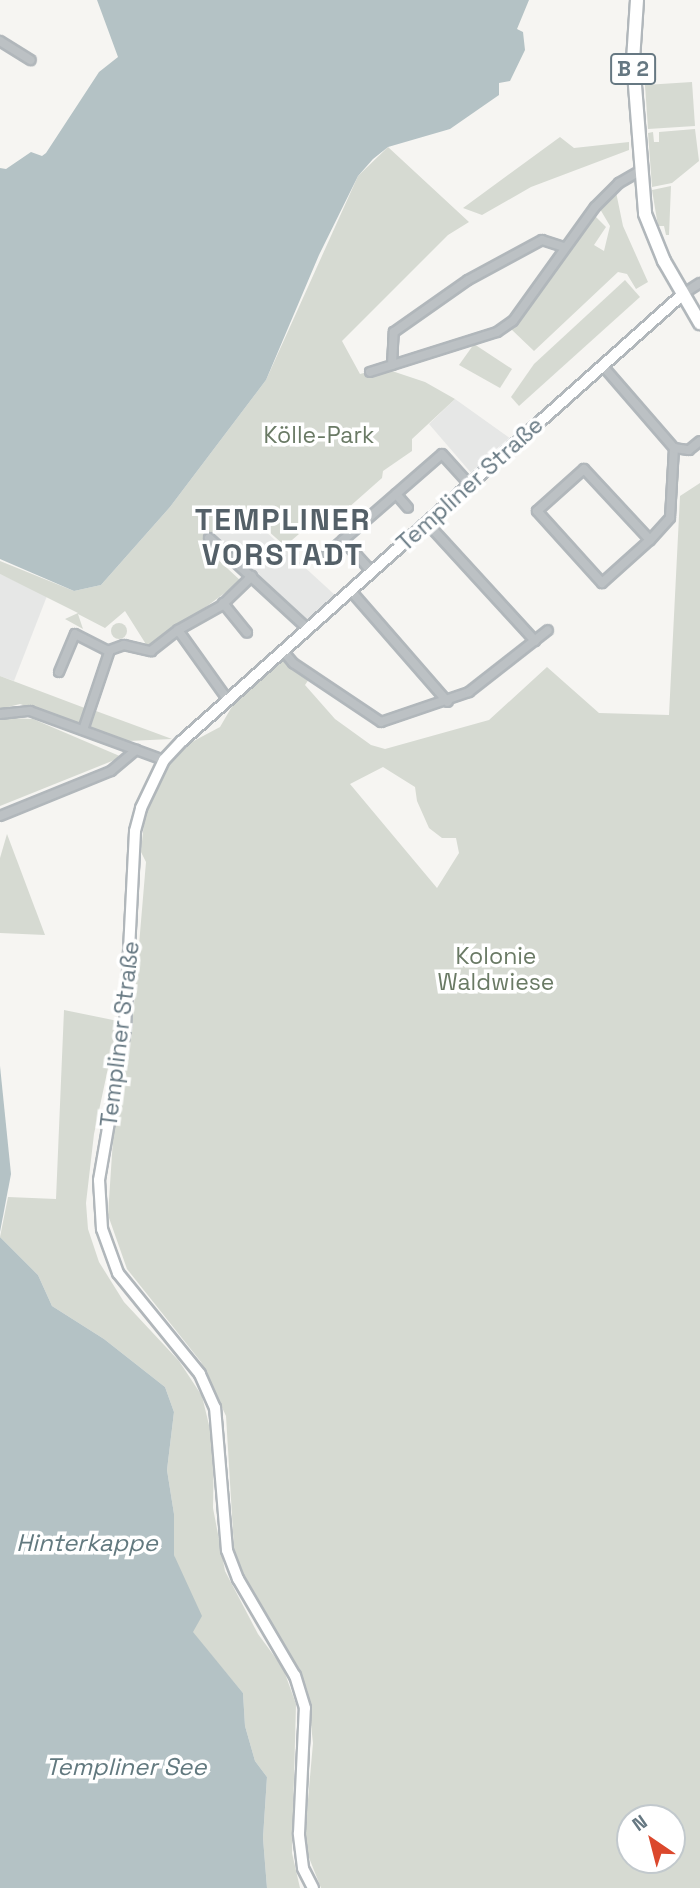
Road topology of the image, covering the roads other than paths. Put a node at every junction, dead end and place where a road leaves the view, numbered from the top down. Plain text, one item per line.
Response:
1 (637, 0) edge
2 (0, 41) edge
3 (30, 60) dead end
4 (640, 171) junction
5 (563, 247) junction
6 (700, 283) edge
7 (683, 294) junction
8 (700, 323) edge
9 (391, 365) junction
10 (602, 365) junction
11 (370, 372) dead end
12 (700, 441) edge
13 (674, 448) junction
14 (470, 485) junction
15 (396, 494) junction
16 (408, 508) dead end
17 (427, 523) junction
18 (209, 538) dead end
19 (343, 540) junction
20 (650, 540) junction
21 (327, 554) dead end
22 (372, 572) junction
23 (252, 576) junction
24 (351, 591) junction
25 (223, 603) junction
26 (309, 628) junction
27 (178, 630) junction
28 (548, 630) dead end
29 (247, 632) dead end
30 (535, 641) junction
31 (109, 651) junction
32 (283, 651) junction
33 (59, 672) dead end
34 (228, 700) junction
35 (449, 702) junction
36 (0, 715) edge
37 (83, 730) junction
38 (136, 750) junction
39 (164, 760) junction
40 (3, 815) edge
41 (313, 1888) edge

1 - 4 main road, B 2
2 - 3 street
4 - 5 street
4 - 7 main road, B 2
5 - 9 street
5 - 9 street
6 - 7 street, Templiner Straße
7 - 8 main road, B 2
7 - 10 street, Templiner Straße
9 - 11 street
10 - 13 street
10 - 14 street, Templiner Straße
12 - 13 street
13 - 20 street
14 - 15 street
14 - 17 street, Templiner Straße
15 - 16 street
15 - 19 street
17 - 22 street, Templiner Straße
17 - 30 street
18 - 23 street
19 - 21 street
19 - 22 street
20 - 20 street
22 - 24 street, Templiner Straße
23 - 25 street
23 - 26 street
24 - 26 street, Templiner Straße
24 - 35 street
25 - 27 street
25 - 29 street
26 - 32 street, Templiner Straße
27 - 31 street
27 - 34 street
28 - 30 street
30 - 35 street
31 - 33 street
31 - 37 street
32 - 34 street, Templiner Straße
32 - 35 street
34 - 39 street, Templiner Straße
36 - 37 street
37 - 38 street
38 - 39 street
38 - 40 street
39 - 41 street, Templiner Straße

